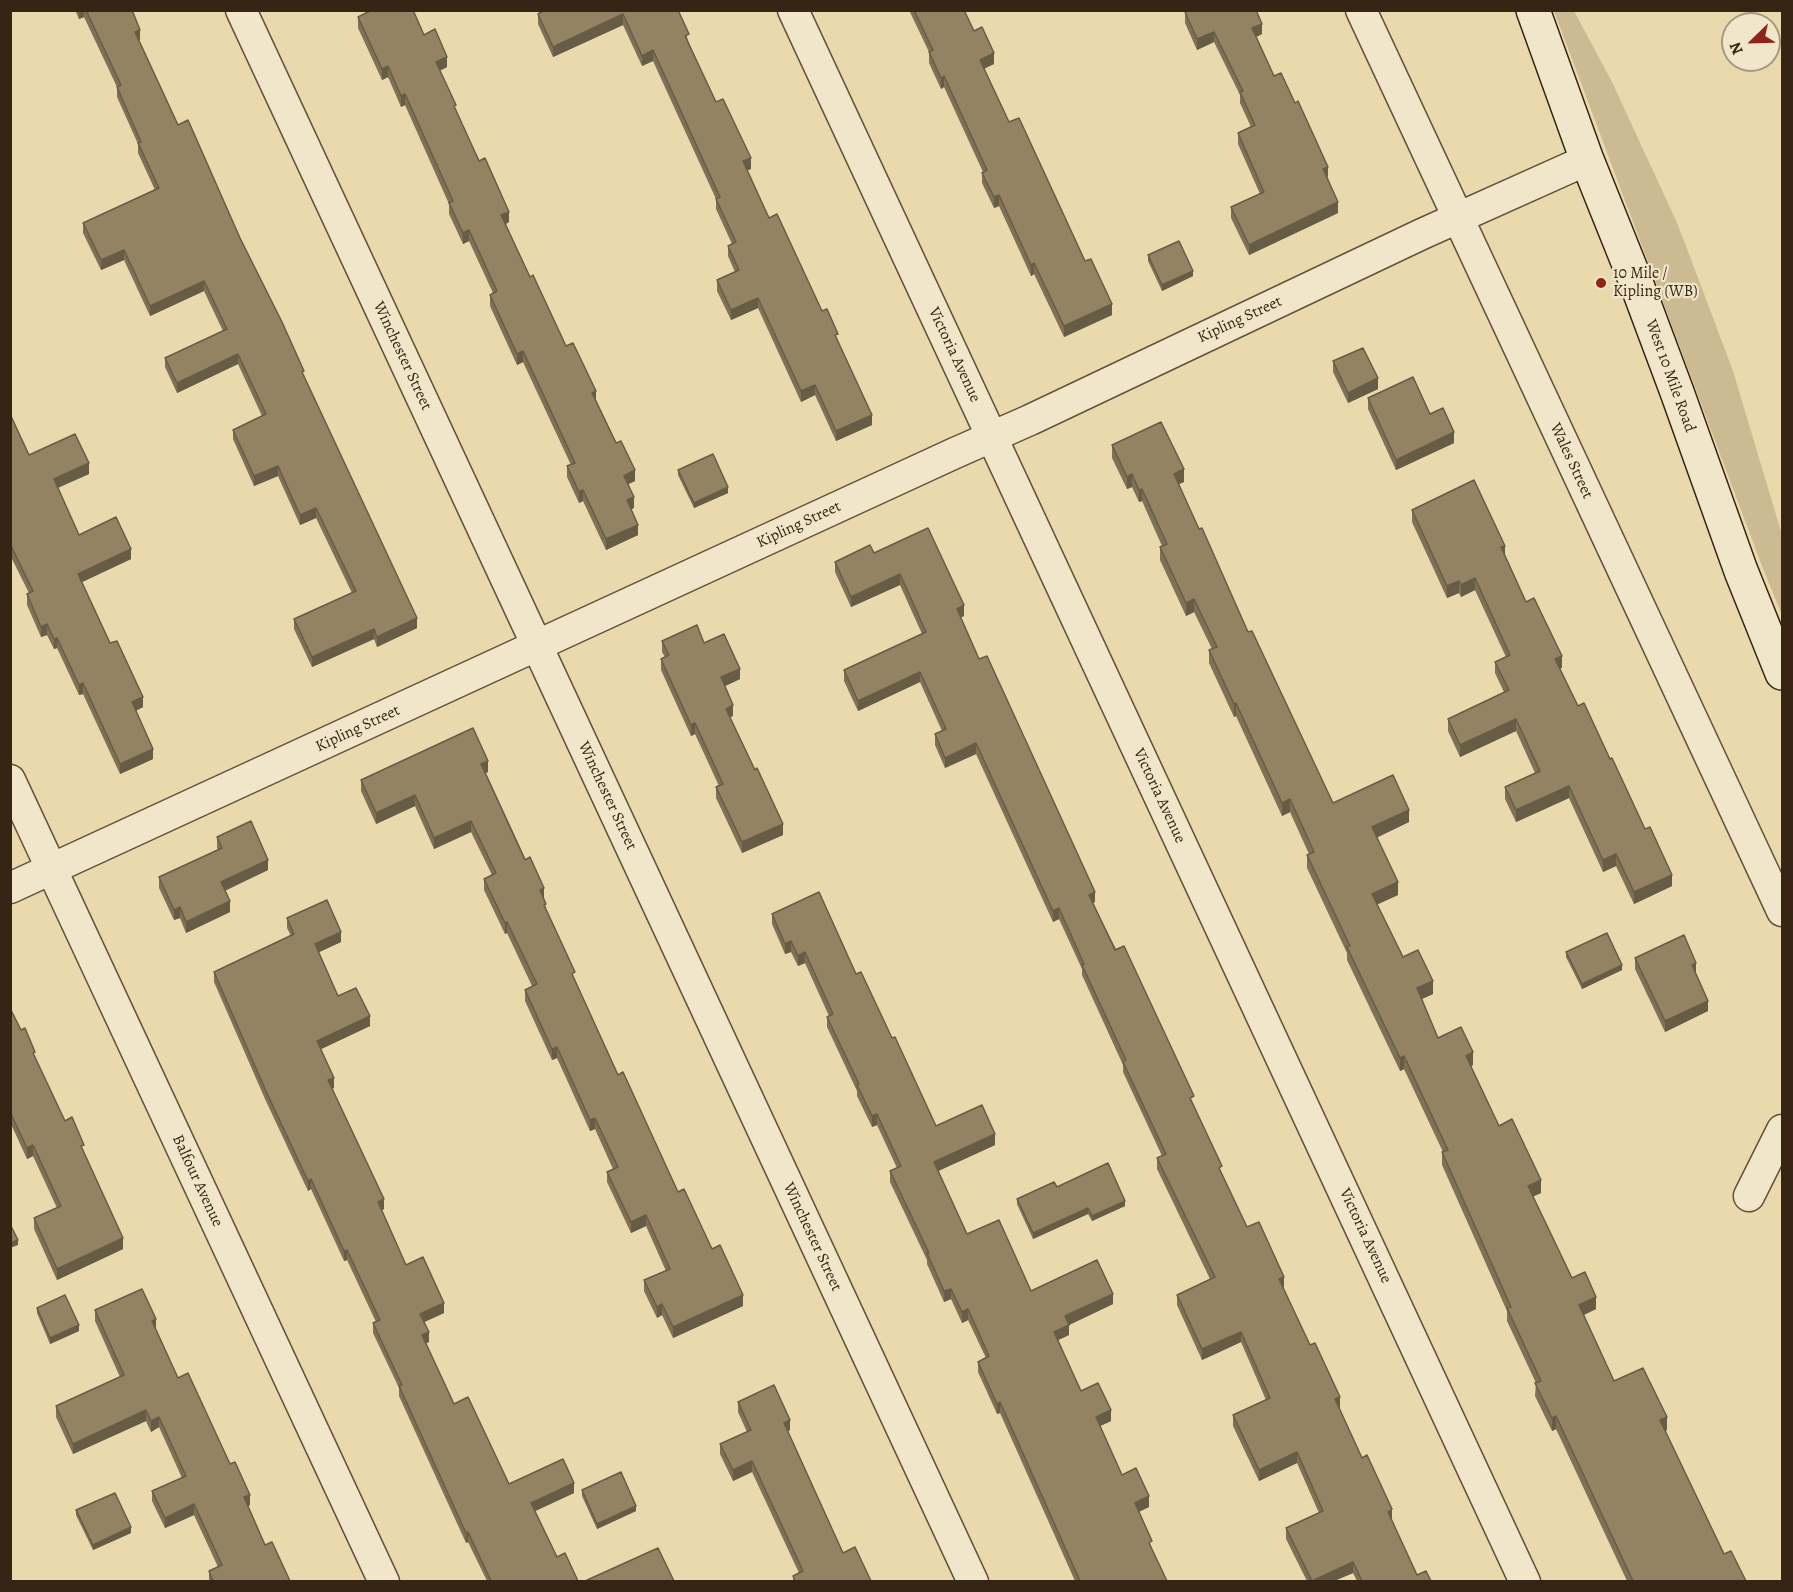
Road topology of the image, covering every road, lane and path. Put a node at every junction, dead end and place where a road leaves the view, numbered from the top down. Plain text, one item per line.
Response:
1 (241, 10) edge
2 (793, 10) edge
3 (1360, 10) edge
4 (1533, 10) edge
5 (1587, 160) junction
6 (1458, 219) junction
7 (992, 436) junction
8 (537, 646) junction
9 (1782, 673) edge
10 (10, 780) edge
11 (51, 868) junction
12 (10, 888) edge
13 (1782, 911) edge
14 (1782, 1130) edge
15 (1749, 1196) dead end
16 (384, 1581) edge
17 (973, 1581) edge
18 (1525, 1581) edge

1 - 8 street, Winchester Street
2 - 7 street, Victoria Avenue
3 - 6 street, Wales Street
4 - 5 main road, West 10 Mile Road
5 - 6 street, Kipling Street
5 - 9 main road, West 10 Mile Road
6 - 7 street, Kipling Street
6 - 13 street, Wales Street
7 - 8 street, Kipling Street
7 - 18 street, Victoria Avenue
8 - 11 street, Kipling Street
8 - 17 street, Winchester Street
10 - 11 street, Balfour Avenue
11 - 12 street, Kipling Street
11 - 16 street, Balfour Avenue
14 - 15 street

